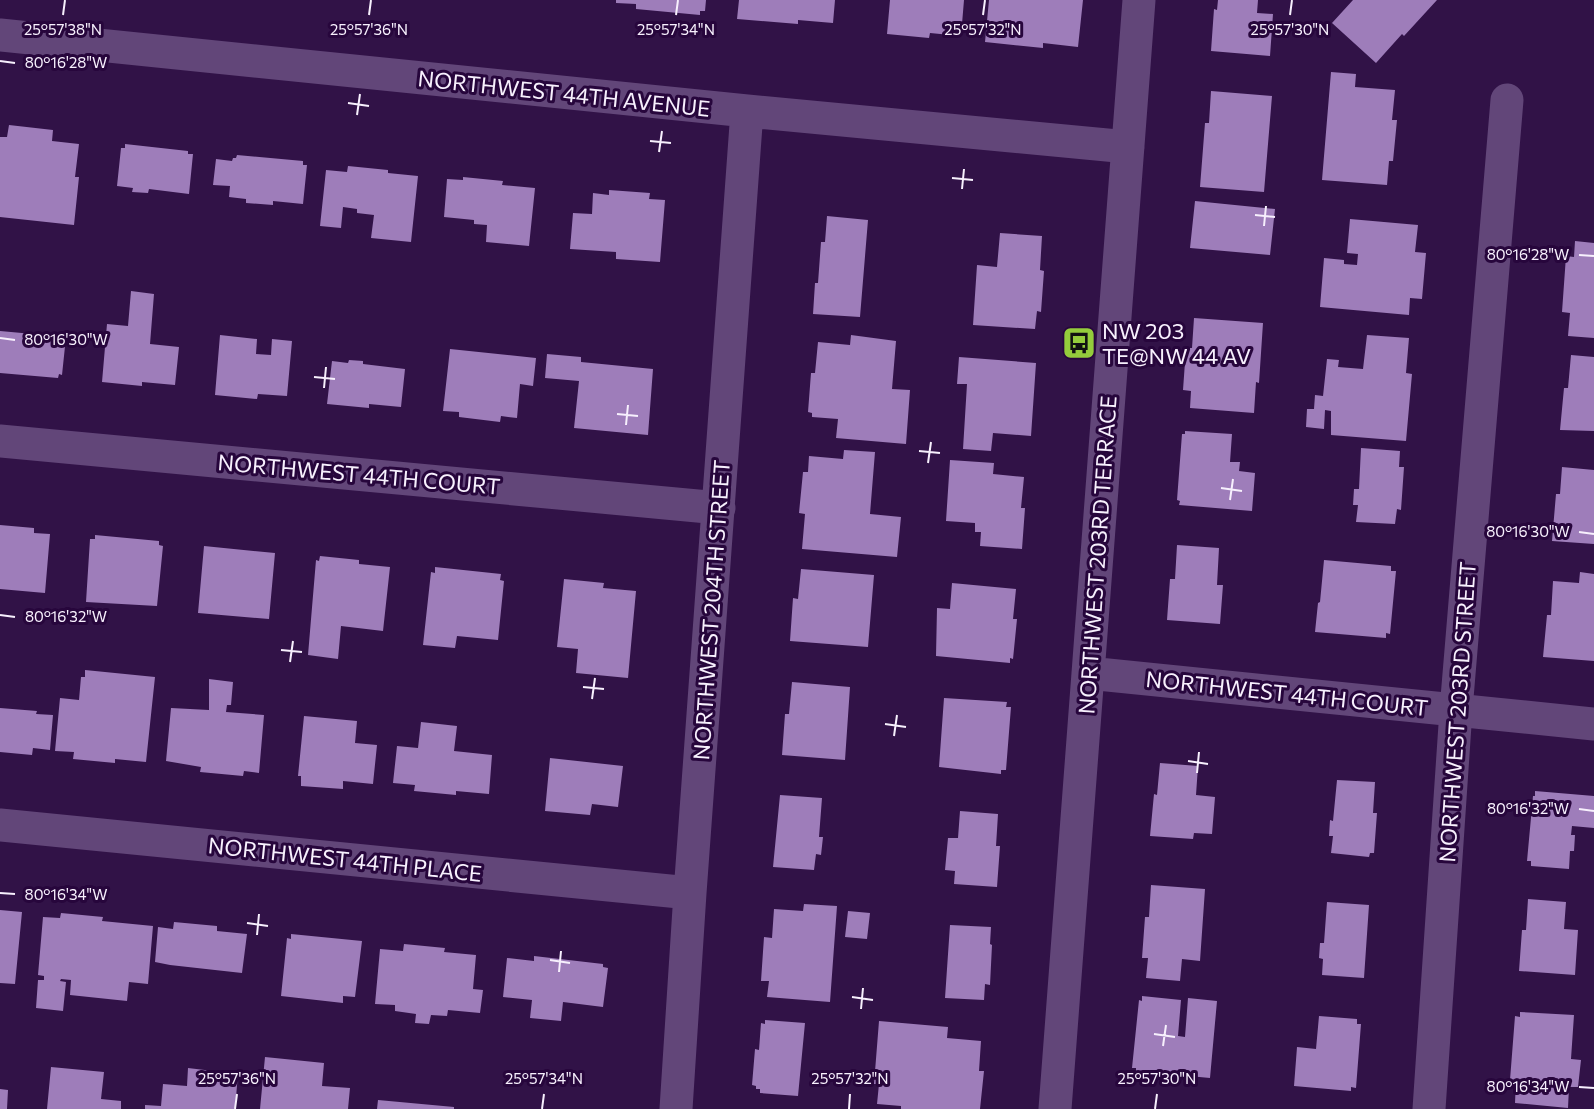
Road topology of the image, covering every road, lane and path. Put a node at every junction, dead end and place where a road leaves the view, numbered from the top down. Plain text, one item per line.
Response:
1 (1139, 0) edge
2 (0, 35) edge
3 (1507, 100) dead end
4 (747, 111) junction
5 (1128, 147) junction
6 (0, 441) edge
7 (719, 508) junction
8 (1088, 673) junction
9 (1456, 711) junction
10 (1594, 724) edge
11 (0, 825) edge
12 (690, 893) junction
13 (676, 1109) edge
14 (1055, 1109) edge
15 (1429, 1109) edge

1 - 5 street, NORTHWEST 203RD TERRACE
2 - 4 street, NORTHWEST 44TH AVENUE
3 - 9 street, NORTHWEST 203RD STREET
4 - 5 street, NORTHWEST 44TH AVENUE
4 - 7 street, NORTHWEST 204TH STREET
5 - 8 street, NORTHWEST 203RD TERRACE
6 - 7 street, NORTHWEST 44TH COURT
7 - 12 street, NORTHWEST 204TH STREET
8 - 9 street, NORTHWEST 44TH COURT
8 - 14 street, NORTHWEST 203RD TERRACE
9 - 10 street, NORTHWEST 44TH COURT
9 - 15 street, NORTHWEST 203RD STREET
11 - 12 street, NORTHWEST 44TH PLACE
12 - 13 street, NORTHWEST 204TH STREET

